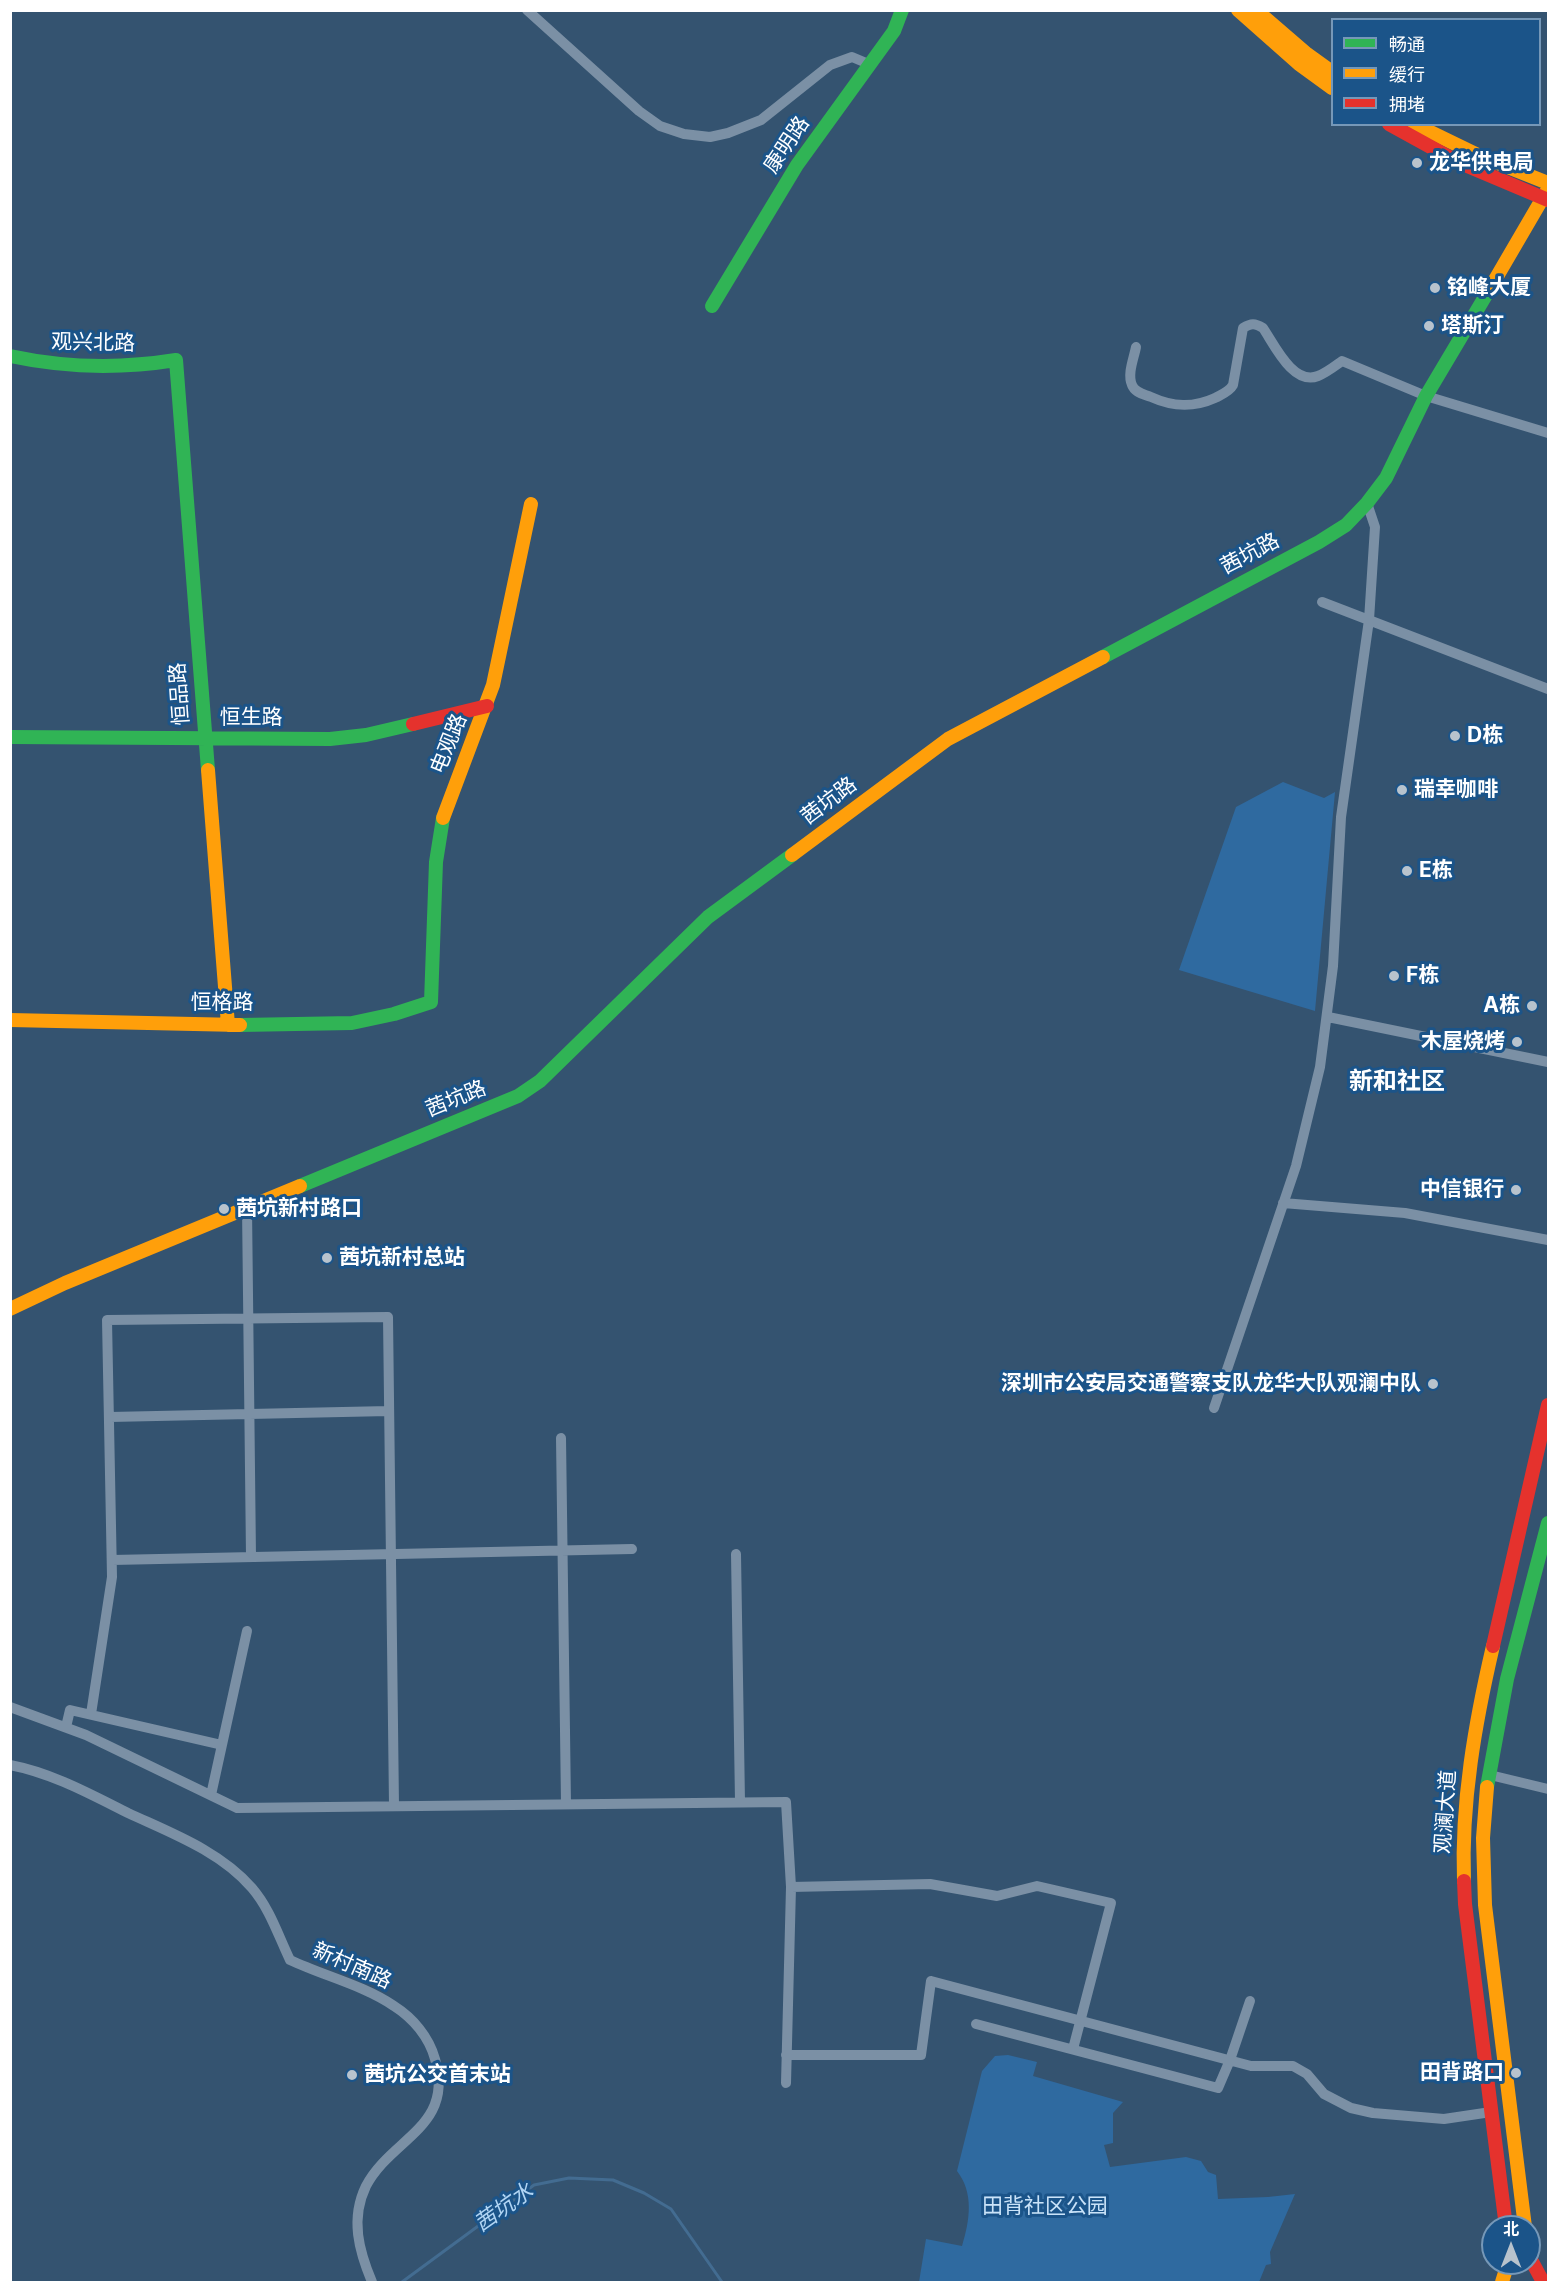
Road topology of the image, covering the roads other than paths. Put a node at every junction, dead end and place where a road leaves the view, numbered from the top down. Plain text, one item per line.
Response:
1 (527, 10) edge
2 (902, 10) edge
3 (1238, 10) edge
4 (1256, 10) edge
5 (871, 65) junction
6 (1331, 71) edge
7 (1331, 87) edge
8 (1393, 126) edge
9 (1418, 126) edge
10 (1548, 183) edge
11 (1547, 195) edge
12 (712, 306) dead end
13 (1136, 347) dead end
14 (10, 358) edge
15 (176, 360) joint
16 (1426, 396) junction
17 (1548, 433) edge
18 (1367, 503) junction
19 (531, 504) dead end
20 (1322, 602) dead end
21 (1369, 620) junction
22 (1548, 689) edge
23 (487, 706) junction
24 (10, 737) edge
25 (204, 738) junction
26 (430, 1002) joint
27 (1328, 1017) junction
28 (10, 1020) edge
29 (228, 1025) junction
30 (1548, 1062) edge
31 (1283, 1203) junction
32 (248, 1208) junction
33 (1548, 1240) edge
34 (10, 1309) edge
35 (249, 1318) junction
36 (1548, 1405) edge
37 (1214, 1408) dead end
38 (389, 1411) junction
39 (250, 1414) junction
40 (110, 1417) junction
41 (561, 1438) dead end
42 (1548, 1522) edge
43 (632, 1549) dead end
44 (563, 1550) junction
45 (390, 1554) junction
46 (736, 1554) dead end
47 (251, 1557) junction
48 (112, 1560) junction
49 (247, 1630) dead end
50 (10, 1707) edge
51 (91, 1714) junction
52 (66, 1727) junction
53 (222, 1745) junction
54 (10, 1765) edge
55 (1490, 1775) junction
56 (1548, 1790) edge
57 (211, 1795) junction
58 (740, 1802) junction
59 (566, 1804) junction
60 (394, 1806) junction
61 (791, 1887) junction
62 (1250, 2001) dead end
63 (1080, 2021) junction
64 (976, 2024) dead end
65 (1073, 2049) junction
66 (786, 2055) junction
67 (1230, 2060) junction
68 (786, 2083) dead end
69 (1491, 2112) junction
70 (1504, 2215) edge
71 (1523, 2215) edge
72 (371, 2279) edge

1 - 5 street
2 - 5 street, 康明路
3 - 7 street
4 - 6 street
5 - 12 street, 康明路
8 - 11 street
9 - 10 street
11 - 16 street, 茜坑路
13 - 16 street
14 - 15 street, 观兴北路
15 - 25 street, 恒品路
16 - 17 street
16 - 18 street, 茜坑路
18 - 21 street
18 - 32 street, 茜坑路
19 - 23 street, 电观路
20 - 21 street
21 - 22 street
21 - 27 street
23 - 25 street, 恒生路
23 - 26 street, 电观路
24 - 25 street, 恒生路
25 - 29 street, 恒品路
26 - 29 street, 恒格路
27 - 30 street
27 - 31 street
28 - 29 street, 恒格路
31 - 33 street
31 - 37 street
32 - 34 street, 茜坑路
32 - 35 street
35 - 38 street
35 - 39 street
35 - 40 street
36 - 69 street, 观澜大道
38 - 39 street
38 - 45 street
39 - 40 street
39 - 47 street
40 - 48 street
41 - 44 street
42 - 55 street, 观澜大道
43 - 44 street
44 - 45 street
44 - 59 street
45 - 47 street
45 - 60 street
46 - 58 street
47 - 48 street
48 - 51 street
49 - 53 street
50 - 52 street
51 - 52 street
51 - 53 street
52 - 57 street
53 - 57 street
54 - 72 street, 新村南路
55 - 56 street
55 - 71 street, 观澜大道
57 - 60 street
58 - 59 street
58 - 61 street
59 - 60 street
61 - 63 street
61 - 66 street
62 - 67 street
63 - 65 street
63 - 66 street
63 - 67 street
64 - 65 street
65 - 67 street
66 - 68 street
67 - 69 street
69 - 70 street, 观澜大道

